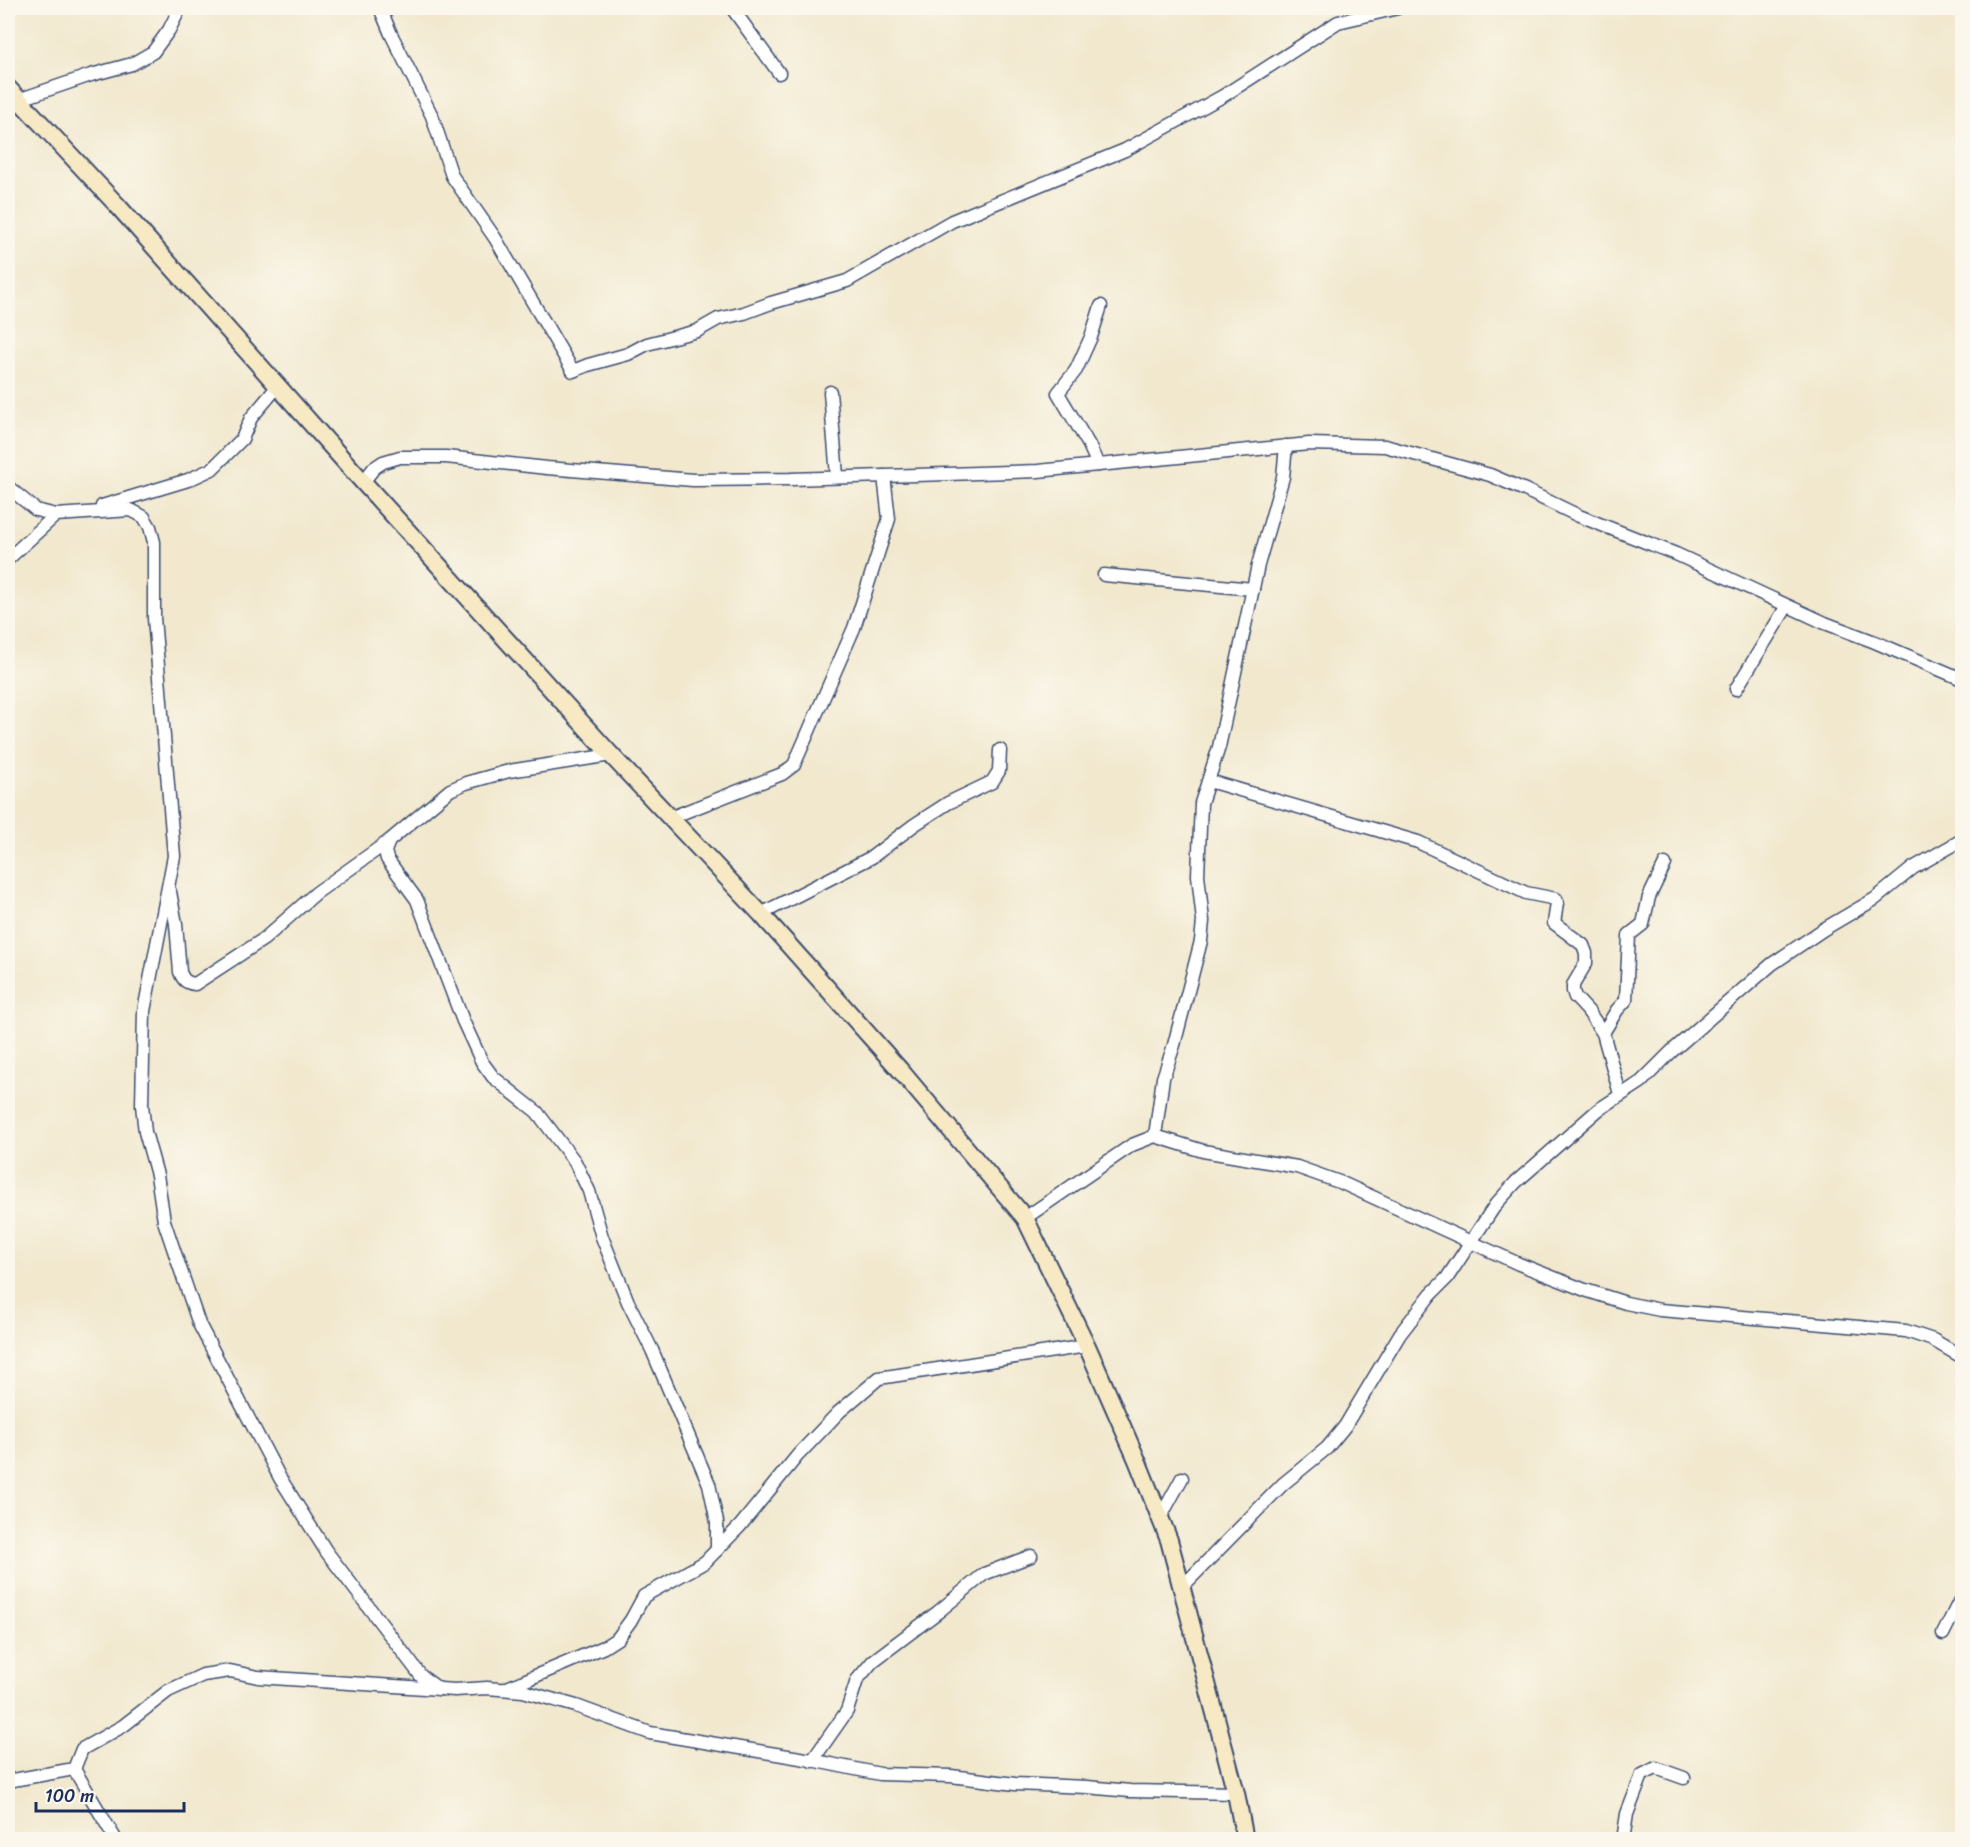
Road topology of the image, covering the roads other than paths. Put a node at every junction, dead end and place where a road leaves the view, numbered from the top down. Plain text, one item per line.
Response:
1 (180, 8) edge
2 (380, 8) edge
3 (732, 8) edge
4 (1398, 8) edge
5 (779, 73) dead end
6 (13, 94) edge
7 (1101, 306) dead end
8 (278, 387) junction
9 (830, 392) dead end
10 (1286, 446) junction
11 (1098, 465) junction
12 (837, 476) junction
13 (884, 476) junction
14 (363, 482) junction
15 (8, 487) edge
16 (136, 496) junction
17 (81, 512) junction
18 (137, 512) junction
19 (56, 515) junction
20 (8, 559) edge
21 (1104, 575) dead end
22 (1253, 589) junction
23 (1787, 606) junction
24 (1962, 680) edge
25 (1736, 689) dead end
26 (1000, 750) dead end
27 (611, 754) junction
28 (1209, 781) junction
29 (672, 817) junction
30 (1962, 840) edge
31 (389, 841) junction
32 (1665, 864) dead end
33 (168, 886) junction
34 (761, 914) junction
35 (1603, 1033) junction
36 (1620, 1094) junction
37 (1155, 1136) junction
38 (1025, 1218) junction
39 (1470, 1242) junction
40 (1087, 1346) junction
41 (1962, 1357) edge
42 (1182, 1478) dead end
43 (1160, 1518) junction
44 (717, 1550) junction
45 (1031, 1557) dead end
46 (1182, 1587) junction
47 (1962, 1600) edge
48 (1943, 1635) dead end
49 (440, 1689) junction
50 (506, 1689) junction
51 (812, 1761) junction
52 (74, 1769) junction
53 (1684, 1778) dead end
54 (8, 1783) edge
55 (1236, 1793) junction
56 (116, 1839) edge
57 (1245, 1839) edge
58 (1623, 1839) edge

1 - 6 street
2 - 4 street
3 - 5 street
6 - 8 street
7 - 11 street
8 - 14 street
8 - 16 street
9 - 12 street
10 - 11 street
10 - 22 street
10 - 23 street
11 - 13 street
12 - 13 street
12 - 14 street
13 - 29 street
14 - 27 street
15 - 19 street
16 - 17 street
16 - 18 street
17 - 18 street
17 - 19 street
18 - 33 street
19 - 20 street
21 - 22 street
22 - 28 street
23 - 24 street
23 - 25 street
26 - 34 street
27 - 29 street
27 - 31 street
28 - 35 street
28 - 37 street
29 - 34 street
30 - 36 street
31 - 33 street
31 - 44 street
32 - 35 street
33 - 49 street
34 - 38 street
35 - 36 street
36 - 39 street
37 - 38 street
37 - 39 street
38 - 40 street
39 - 41 street
39 - 46 street
40 - 43 street
40 - 44 street
42 - 43 street
43 - 46 street
44 - 50 street
45 - 51 street
46 - 55 street
47 - 48 street
49 - 50 street
49 - 52 street
50 - 51 street
51 - 55 street
52 - 54 street
52 - 56 street
53 - 58 street
55 - 57 street

